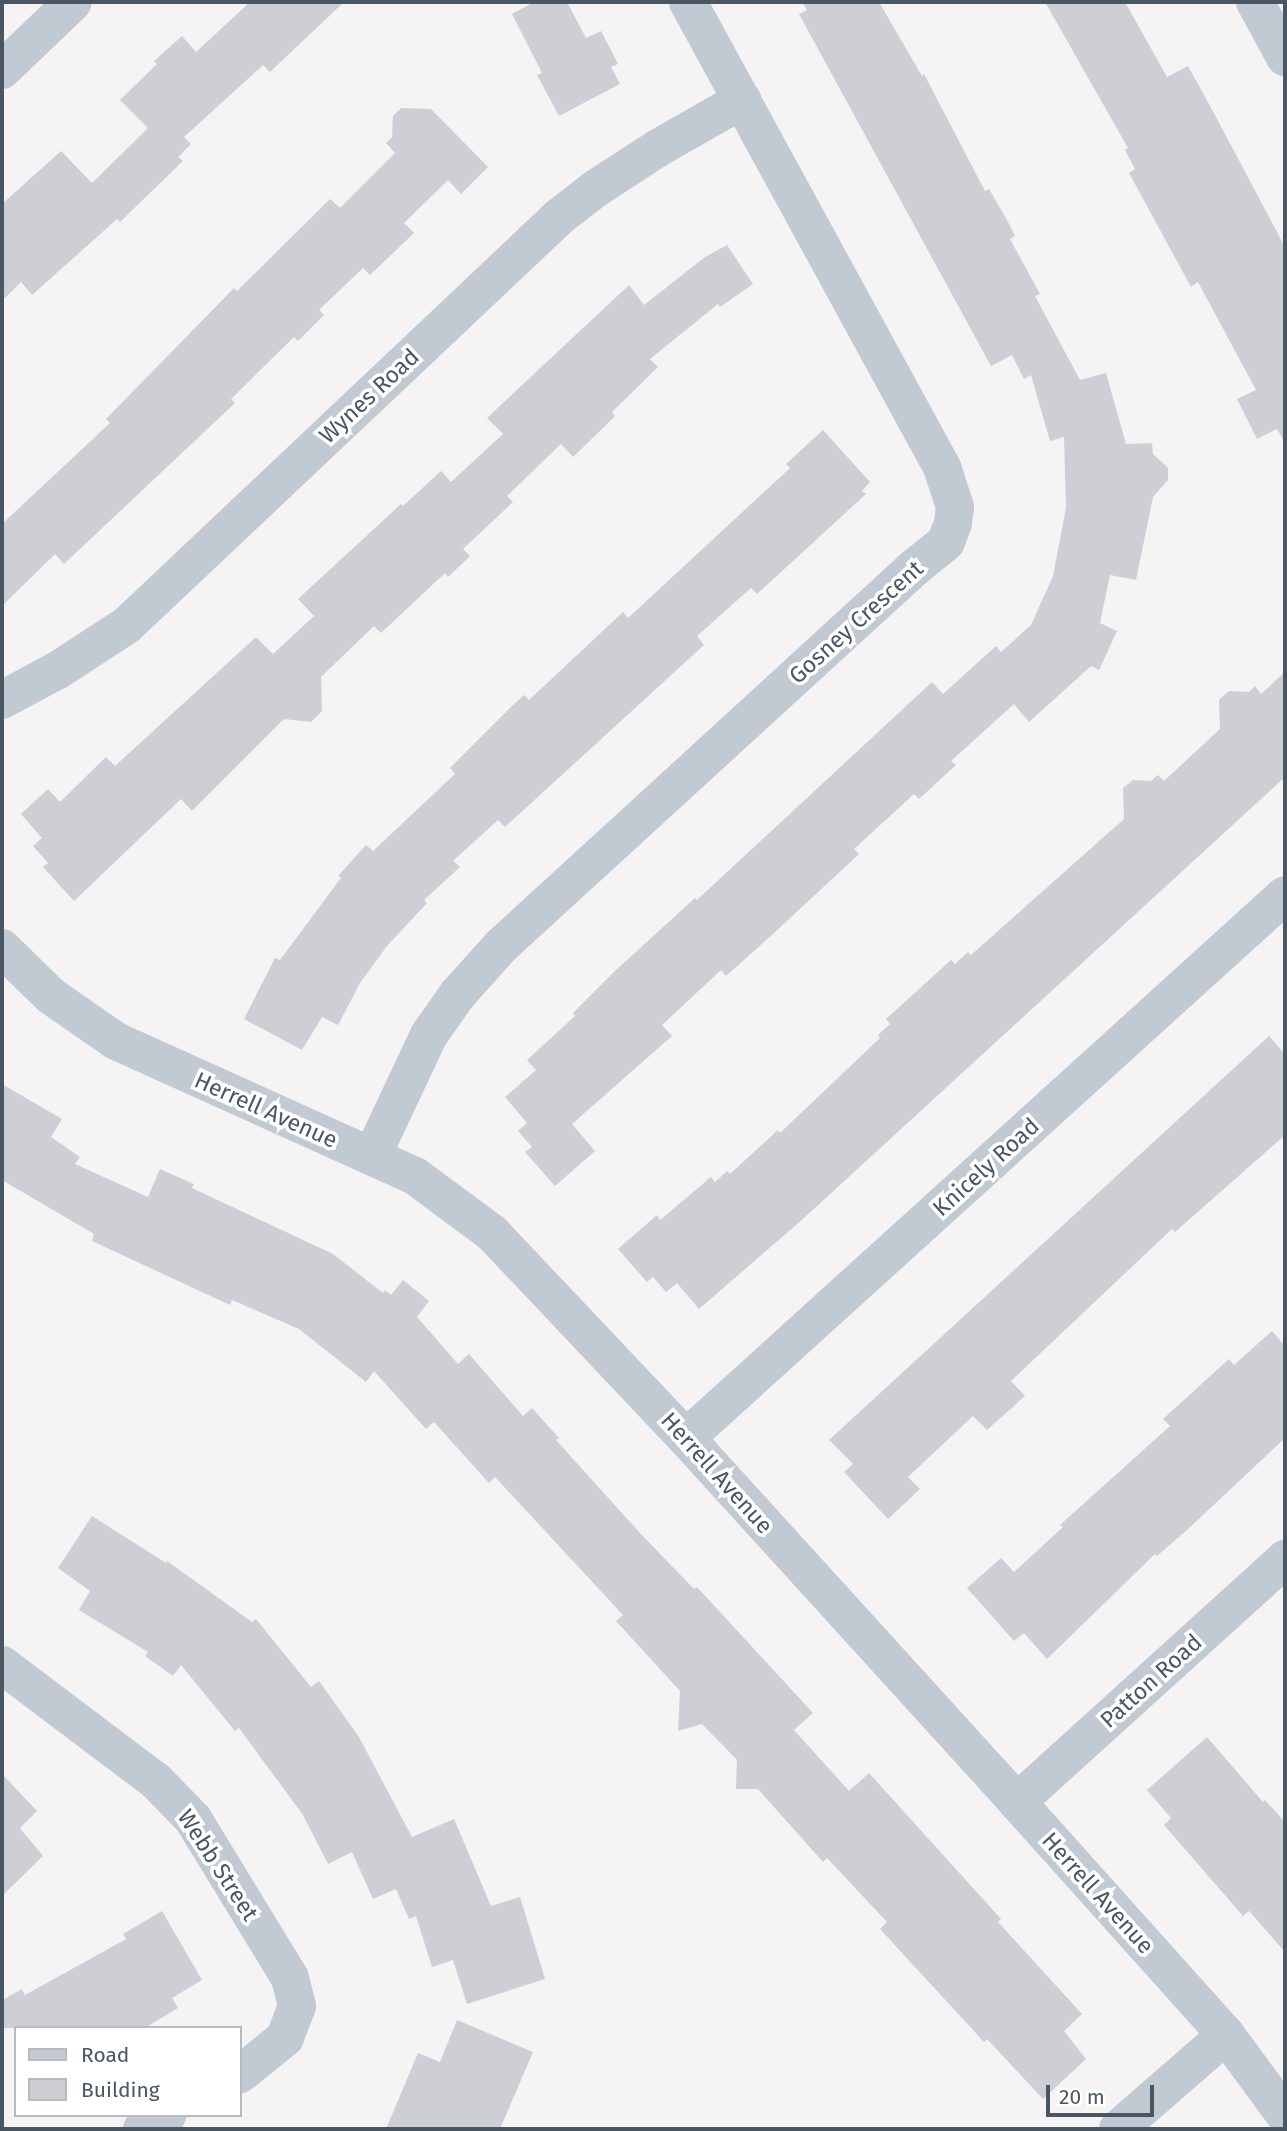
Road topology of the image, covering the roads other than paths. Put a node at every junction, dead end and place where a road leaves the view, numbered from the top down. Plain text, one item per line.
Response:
1 (73, 2) edge
2 (688, 2) edge
3 (1255, 2) edge
4 (1285, 57) edge
5 (2, 70) edge
6 (742, 100) junction
7 (2, 700) edge
8 (1285, 895) edge
9 (2, 948) edge
10 (372, 1156) junction
11 (686, 1438) junction
12 (1285, 1559) edge
13 (2, 1665) edge
14 (1017, 1802) junction
15 (1226, 2035) junction
16 (242, 2072) edge
17 (1285, 2115) edge
18 (163, 2117) edge
19 (142, 2129) edge
20 (1118, 2129) edge

1 - 5 street
2 - 6 street, Gosney Crescent
3 - 4 street
6 - 7 street, Wynes Road
6 - 10 street, Gosney Crescent
8 - 11 street, Knicely Road
9 - 10 street, Herrell Avenue
10 - 11 street, Herrell Avenue
11 - 14 street, Herrell Avenue
12 - 14 street, Patton Road
13 - 16 street, Webb Street
14 - 15 street, Herrell Avenue
15 - 17 street, Herrell Avenue
15 - 20 street
18 - 19 street

